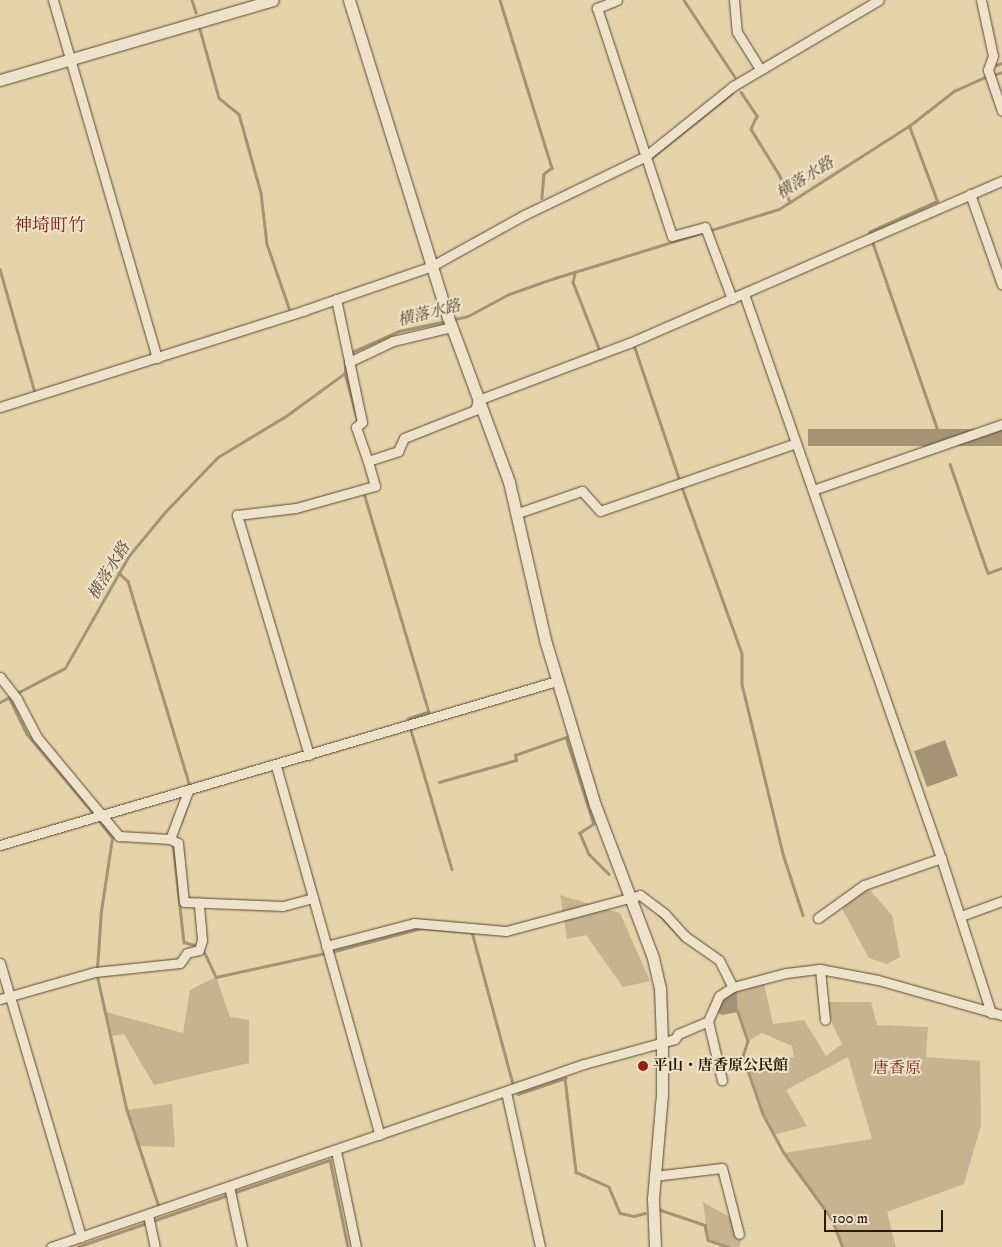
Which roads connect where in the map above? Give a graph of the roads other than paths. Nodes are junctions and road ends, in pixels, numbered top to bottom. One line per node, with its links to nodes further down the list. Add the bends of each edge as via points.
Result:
1 (53, 0): 8 (street)
2 (273, 0): 8 (street)
3 (349, 0): 15 (street)
4 (617, 0): 12 (street, via 597,8)
5 (734, 0): 9 (street, via 737,32)
6 (879, 0): 9 (street)
7 (981, 0): 11 (street, via 993,56 988,70)
8 (71, 59): 10 (street); 22 (street)
9 (760, 69): 12 (street)
10 (0, 80)
11 (1002, 111)
12 (646, 156): 15 (street, via 524,215); 19 (street, via 672,236 704,227)
13 (1002, 180): 14 (street)
14 (970, 194): 16 (street); 17 (street)
15 (432, 266): 18 (street); 20 (street)
16 (1002, 285)
17 (744, 294): 19 (street); 26 (street)
18 (336, 299): 21 (street); 22 (street)
19 (732, 299): 23 (street, via 629,343)
20 (450, 322): 21 (street); 23 (street)
21 (348, 356): 27 (street)
22 (158, 358): 24 (street)
23 (478, 400): 27 (street, via 475,410 404,438 398,451); 29 (street)
24 (0, 407)
25 (1002, 424): 28 (street)
26 (796, 443): 28 (street); 29 (street, via 600,511 582,491)
27 (368, 461): 32 (street, via 375,486 296,508 237,515)
28 (813, 490): 38 (street)
29 (518, 513): 31 (street)
30 (0, 677): 35 (street, via 17,699 37,737)
31 (557, 681): 32 (street); 40 (street, via 595,805)
32 (309, 755): 33 (street)
33 (276, 766): 34 (street); 39 (street)
34 (192, 789): 35 (street); 36 (street)
35 (102, 815): 36 (street, via 119,836); 37 (street)
36 (170, 839): 42 (street, via 178,843 184,902)
37 (0, 845)
38 (941, 858): 43 (street); 44 (street, via 864,885)
39 (313, 898): 42 (street, via 283,906); 45 (street)
40 (629, 898): 45 (street, via 506,931 414,923); 48 (street, via 640,895 665,914 686,937 719,960); 55 (street, via 653,958 660,988)
41 (1002, 901): 43 (street)
42 (199, 902): 49 (street, via 202,940 199,950 187,953 180,963 98,972)
43 (961, 916): 51 (street)
44 (818, 918)
45 (326, 946): 58 (street)
46 (0, 963): 49 (street)
47 (820, 969): 48 (street, via 786,973); 51 (street, via 878,980); 53 (street)
48 (733, 987): 54 (street, via 718,996)
49 (10, 996): 50 (street); 64 (street)
50 (0, 999)
51 (991, 1012): 52 (street)
52 (1002, 1015)
53 (825, 1020)
54 (708, 1021): 55 (street, via 678,1034 675,1039); 56 (street)
55 (662, 1042): 57 (street, via 619,1057 584,1064); 60 (street, via 662,1094)
56 (722, 1080)
57 (506, 1092): 58 (street); 69 (street)
58 (380, 1135): 59 (street)
59 (336, 1151): 61 (street); 68 (street)
60 (654, 1176): 63 (street, via 722,1168); 70 (street)
61 (230, 1186): 62 (street); 67 (street)
62 (148, 1215): 64 (street); 66 (street)
63 (738, 1234)
64 (81, 1237): 65 (street)
65 (51, 1247)
66 (155, 1247)
67 (242, 1247)
68 (356, 1247)
69 (540, 1247)
70 (655, 1247)

